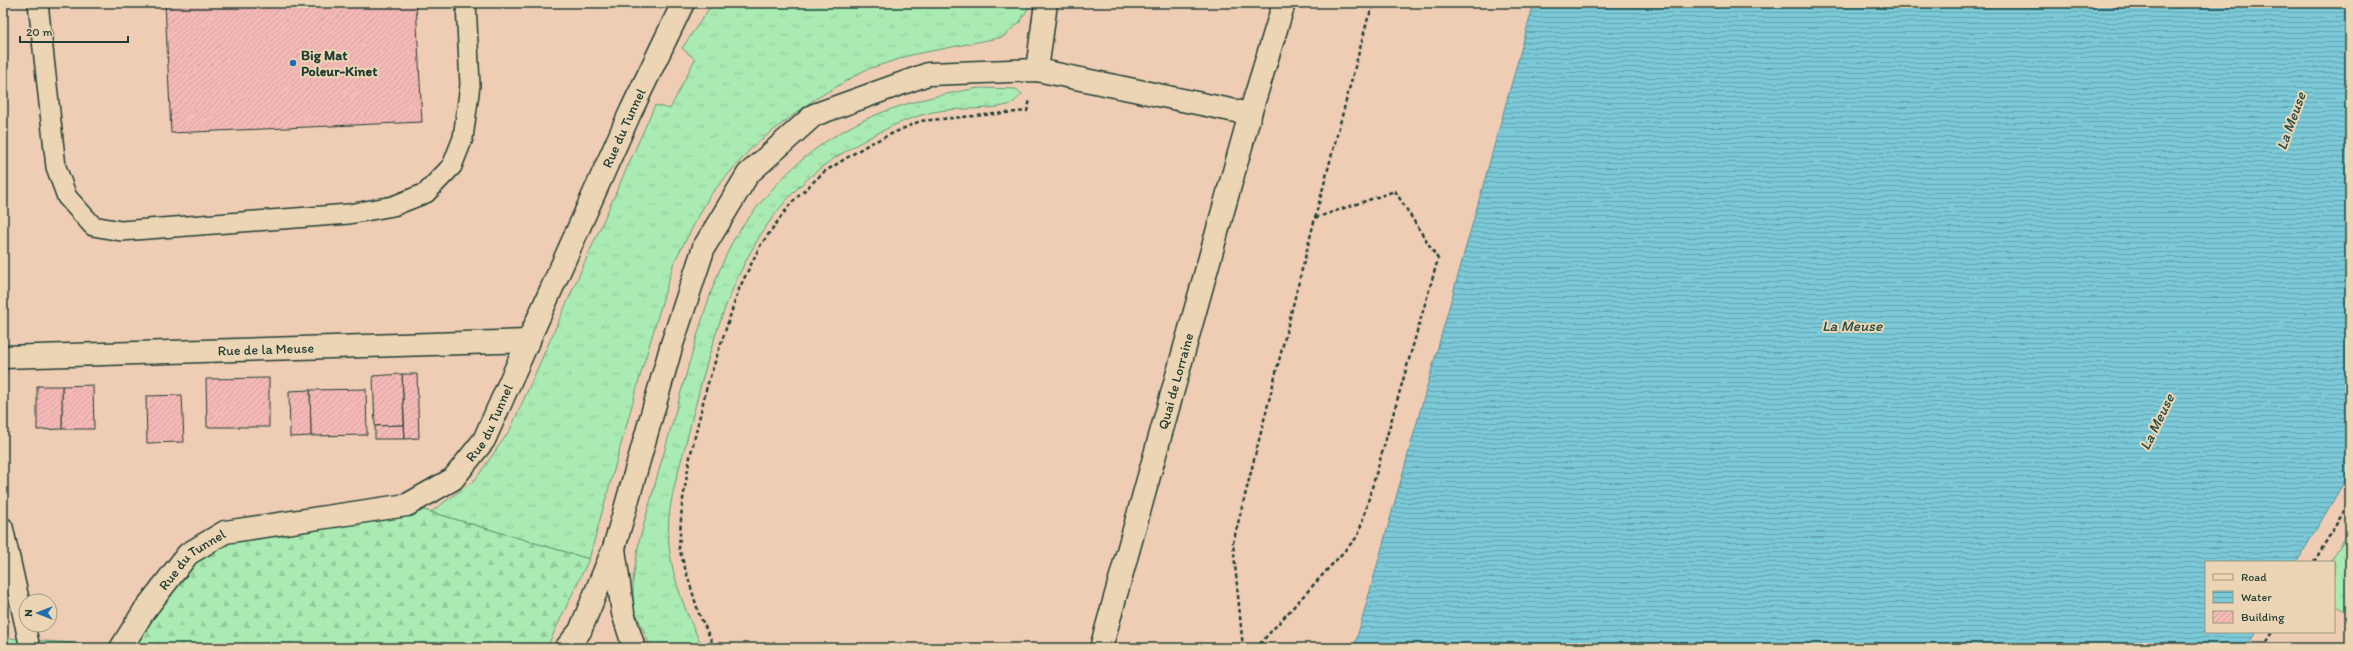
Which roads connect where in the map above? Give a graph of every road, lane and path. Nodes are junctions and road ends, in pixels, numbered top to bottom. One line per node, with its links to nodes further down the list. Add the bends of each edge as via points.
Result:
1 (38, 3): 2 (lane, via 56,167 67,197 93,226 121,231 349,214 393,206 426,193 452,166 463,138 470,86)
2 (466, 3)
3 (683, 3): 10 (main road, Rue du Tunnel, via 630,113)
4 (1046, 3): 7 (main road)
5 (1284, 3): 8 (main road, Quai de Lorraine)
6 (1375, 3): 9 (path, via 1368,18)
7 (1037, 70): 8 (main road); 14 (main road, via 928,74 814,115 748,174 704,247 672,344); 21 (path, via 1027,111 920,121 869,144 824,172 791,203 760,246 739,290 707,386 690,457 682,505 679,548 699,614)
8 (1250, 114): 22 (main road, Quai de Lorraine)
9 (1314, 218): 23 (path, via 1233,543); 24 (path, via 1395,191 1438,259 1358,536)
10 (529, 341): 11 (main road, Rue de la Meuse); 18 (main road, Rue du Tunnel, via 484,440 453,478 407,505 225,532 188,554 144,611)
11 (3, 356)
12 (2350, 501): 15 (path)
13 (3, 527): 17 (lane)
14 (614, 548): 19 (main road, via 580,631); 20 (main road, via 623,613)
15 (2315, 561)
16 (2272, 633): 25 (path)
17 (30, 648)
18 (122, 648)
19 (566, 648)
20 (634, 648)
21 (715, 648)
22 (1101, 648)
23 (1243, 648)
24 (1256, 648)
25 (2263, 648)

